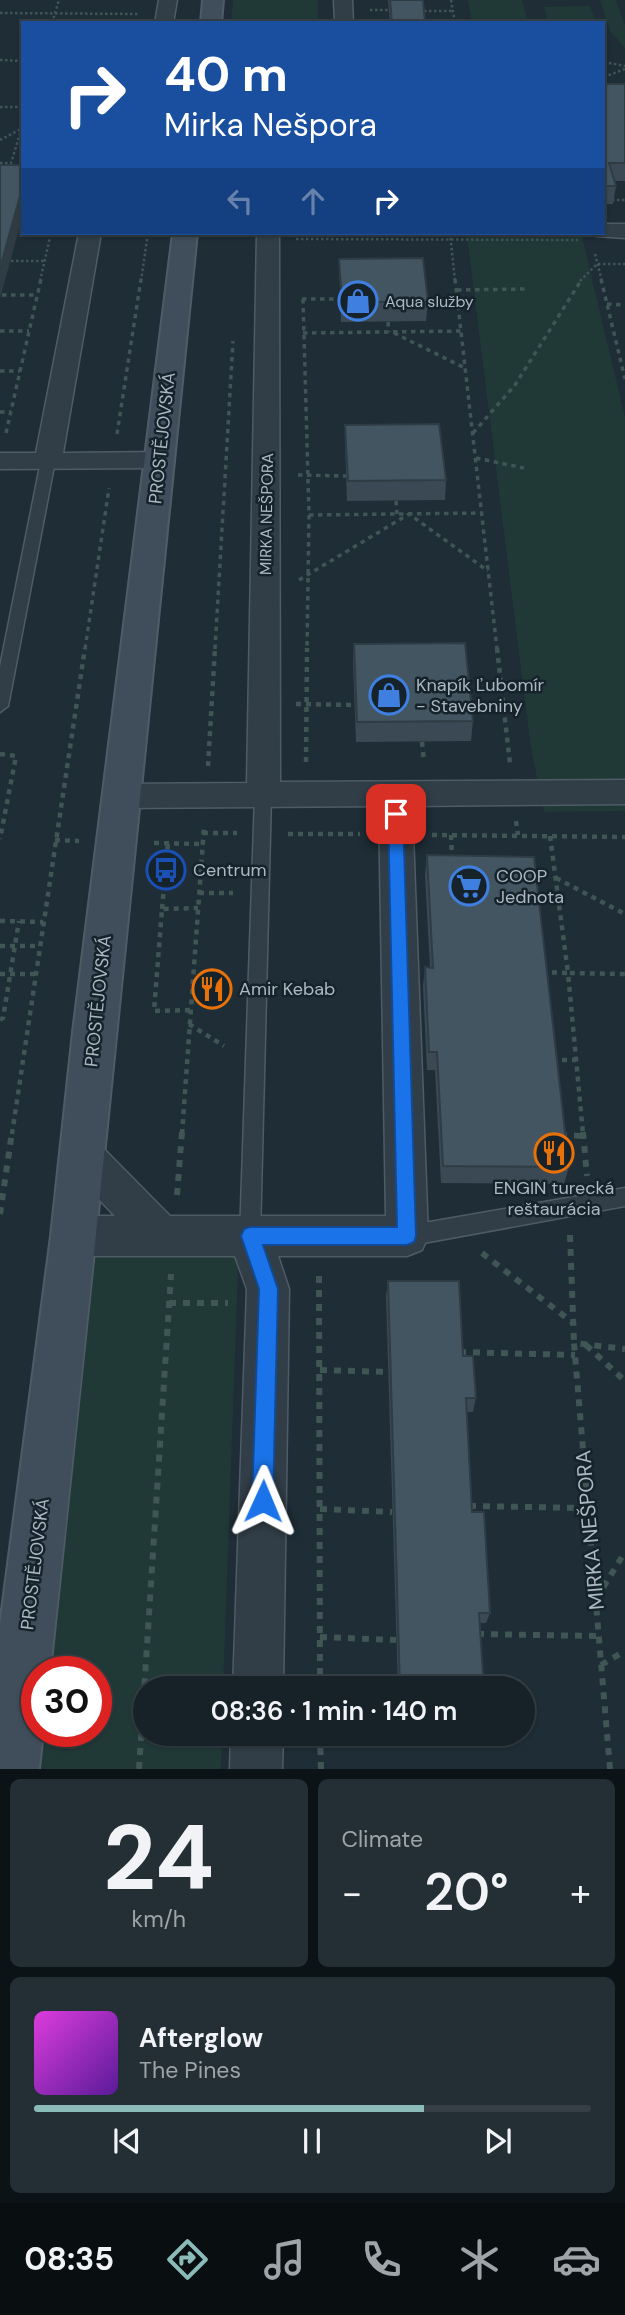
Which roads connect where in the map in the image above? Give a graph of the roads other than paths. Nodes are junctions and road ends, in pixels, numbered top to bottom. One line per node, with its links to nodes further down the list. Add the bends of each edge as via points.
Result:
1 (213, 0): 3 (street)
2 (343, 0): 4 (street)
3 (211, 21)
4 (344, 21)
5 (605, 231): 6 (street)
6 (625, 231)
7 (90, 235): 12 (street)
8 (185, 235): 11 (street, PROSTĚJOVSKÁ)
9 (268, 236): 16 (street, MIRKA NEŠPORA)
10 (3, 448): 12 (street)
11 (160, 460): 12 (street); 17 (street, PROSTĚJOVSKÁ)
12 (48, 461): 13 (lane)
13 (0, 706)
14 (625, 792): 15 (street)
15 (395, 794): 16 (street); 23 (street)
16 (263, 795): 17 (street); 22 (lane)
17 (122, 796): 18 (street, PROSTĚJOVSKÁ)
18 (83, 1155): 20 (street, PROSTĚJOVSKÁ); 21 (street)
19 (625, 1197): 23 (lane)
20 (74, 1236): 21 (street); 26 (street, PROSTĚJOVSKÁ)
21 (167, 1236): 22 (street)
22 (250, 1236): 23 (street); 24 (street, via 268,1289)
23 (407, 1236)
24 (258, 1676)
25 (257, 1746): 27 (street)
26 (10, 1769)
27 (256, 1769)

